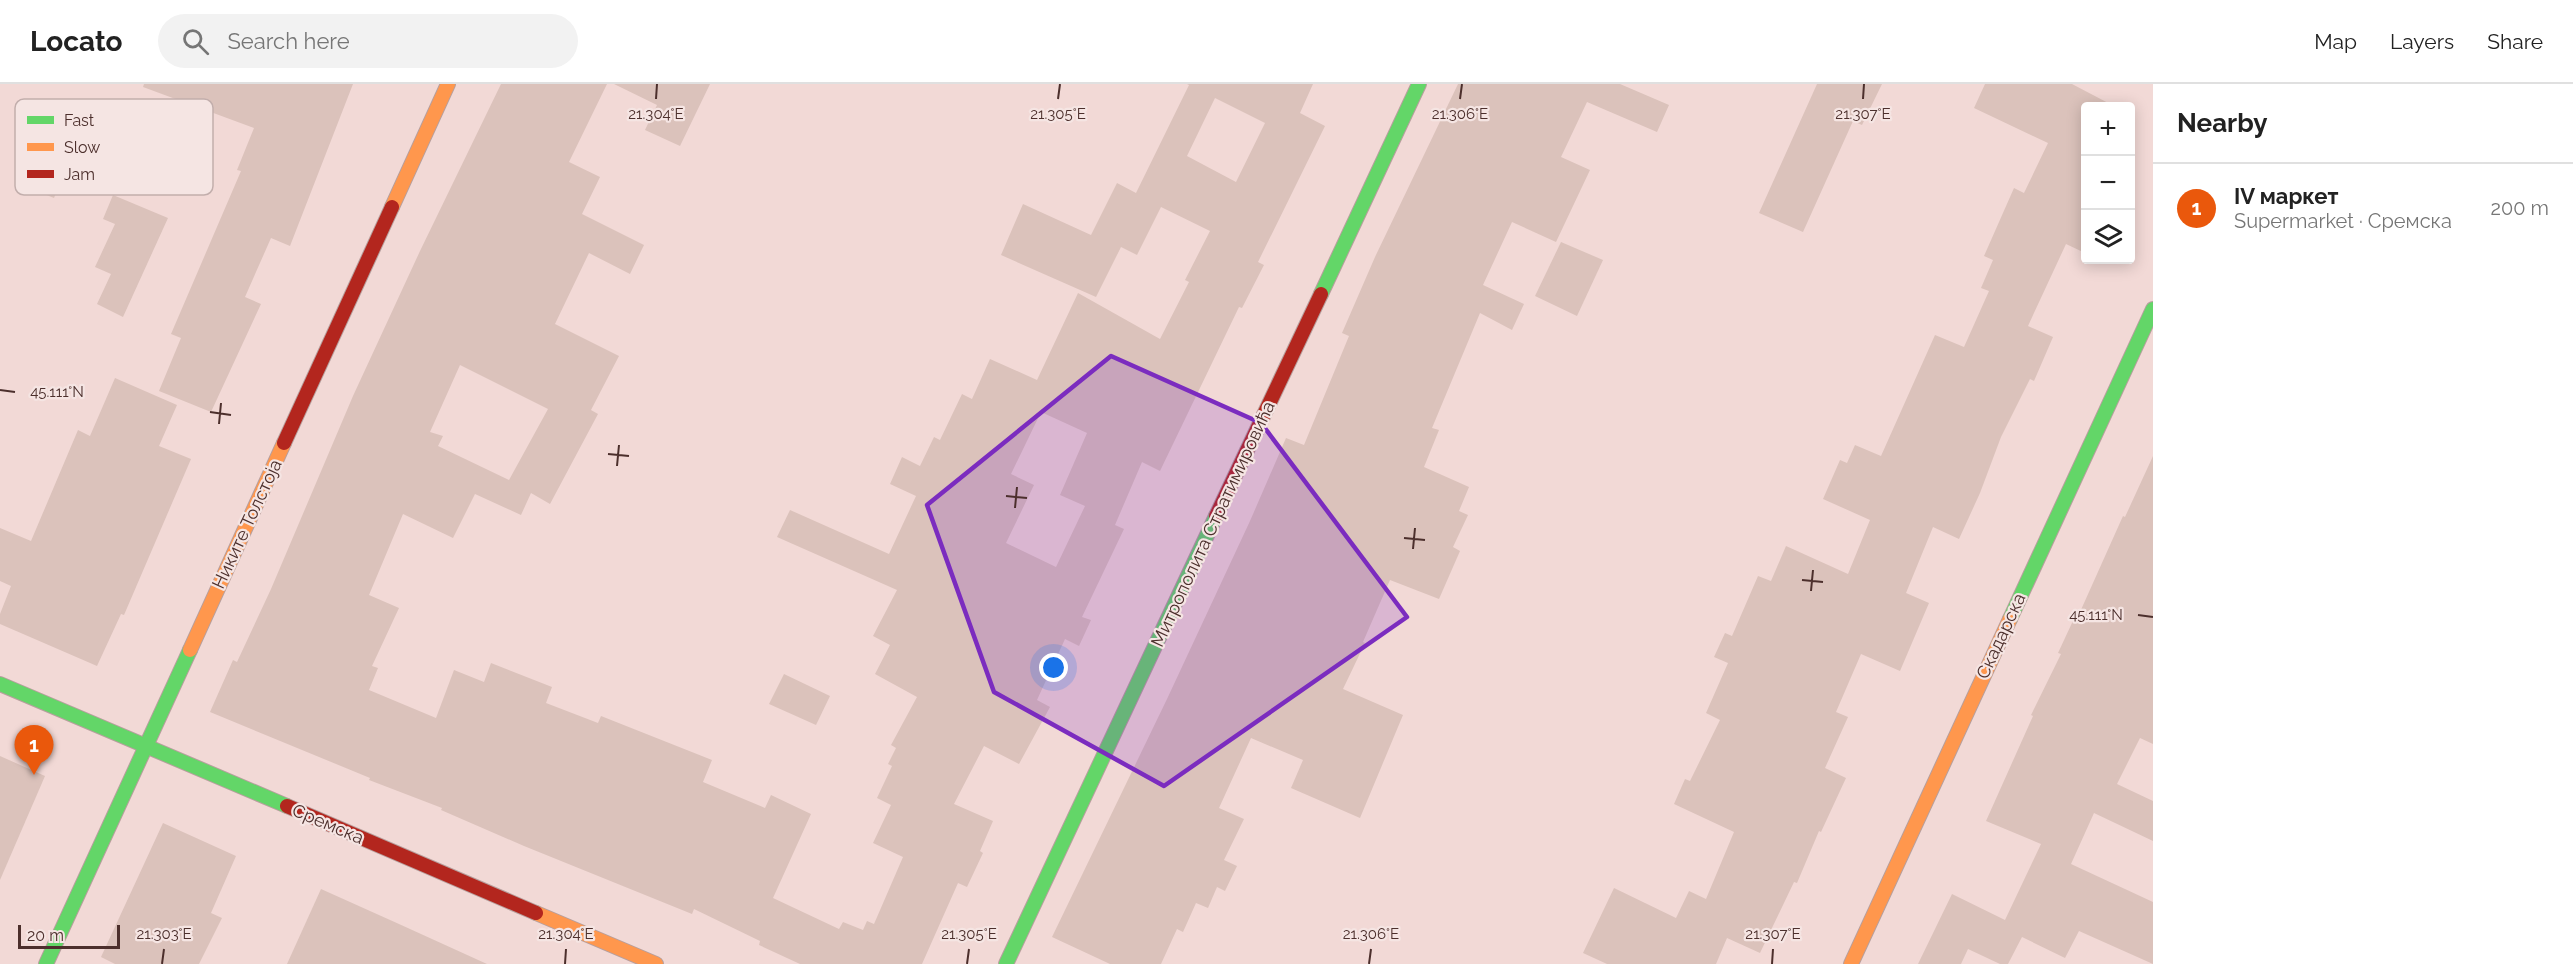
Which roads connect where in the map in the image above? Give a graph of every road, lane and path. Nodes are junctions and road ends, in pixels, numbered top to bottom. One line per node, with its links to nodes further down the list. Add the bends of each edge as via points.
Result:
1 (448, 84): 5 (street, Никите Толстоја)
2 (1419, 84): 8 (street, Митрополита Стратимировића)
3 (2153, 309): 9 (street, Скадарска)
4 (0, 684): 5 (street, Сремска)
5 (146, 745): 6 (street, Никите Толстоја); 7 (street, Сремска)
6 (45, 964)
7 (656, 964)
8 (1006, 964)
9 (1851, 964)

